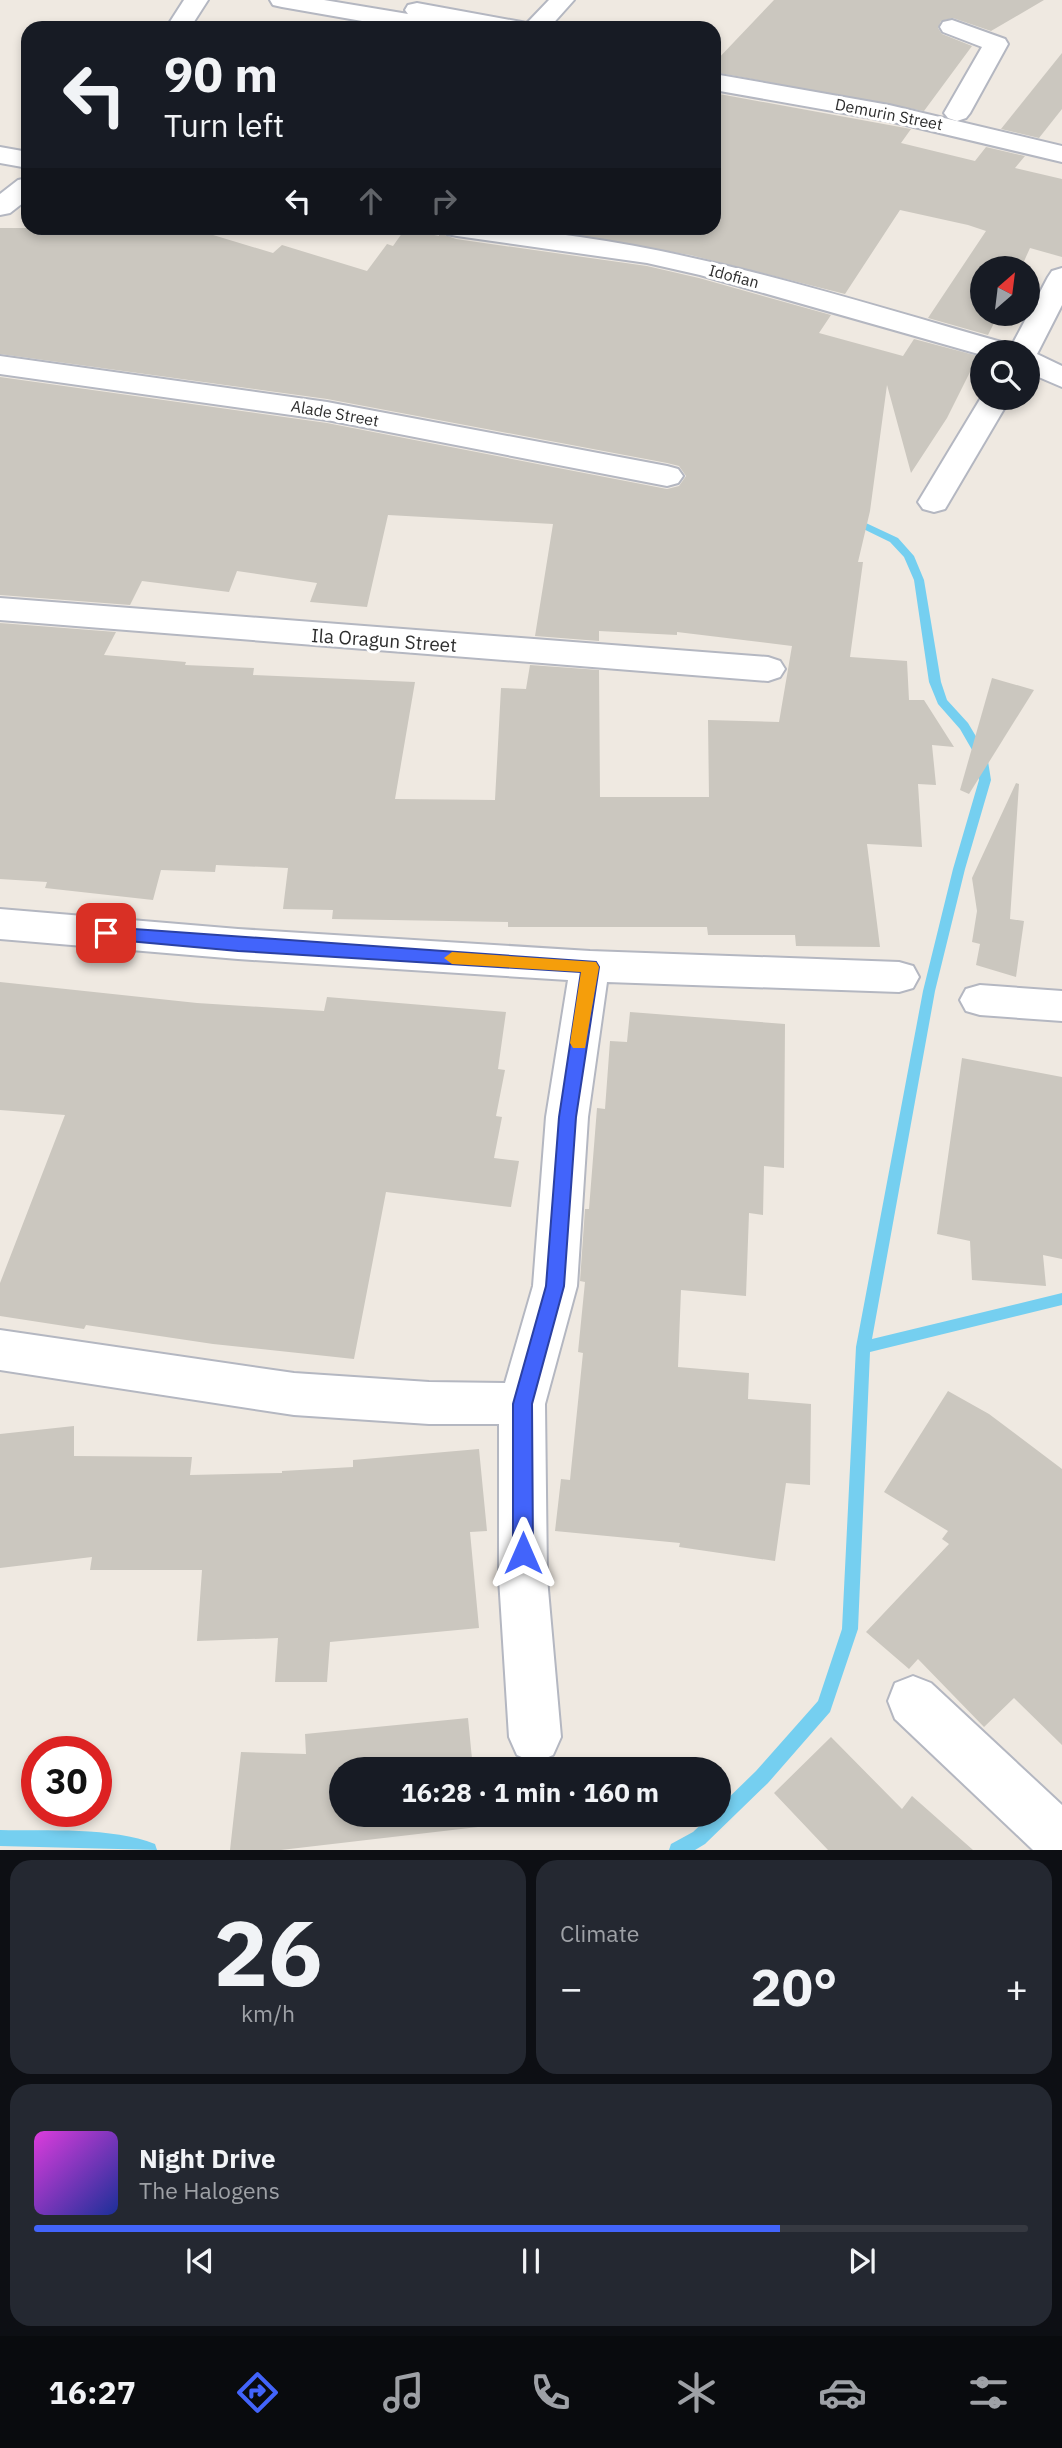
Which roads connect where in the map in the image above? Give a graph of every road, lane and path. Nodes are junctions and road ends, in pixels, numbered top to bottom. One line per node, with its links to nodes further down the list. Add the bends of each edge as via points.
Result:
1 (196, 0): 5 (street)
2 (282, 0): 6 (street)
3 (359, 0): 7 (street)
4 (562, 0): 8 (street)
5 (182, 21)
6 (404, 21)
7 (478, 21)
8 (543, 21)
9 (952, 27): 12 (street, via 996,44)
10 (721, 68): 12 (street, Demurin Street)
11 (721, 83): 14 (street, Demurin Street, via 889,113)
12 (957, 113): 13 (street, Demurin Street)
13 (1062, 138)
14 (1062, 154)
15 (0, 155): 16 (street)
16 (21, 159)
17 (21, 191): 18 (street)
18 (0, 207)
19 (506, 235): 22 (street, Idofian, via 706,268)
20 (1062, 276): 21 (street)
21 (1029, 340)
22 (970, 342)
23 (0, 365): 27 (street, Alade Street, via 258,399)
24 (1040, 367): 25 (street)
25 (1062, 378)
26 (988, 410): 28 (street)
27 (667, 476)
28 (934, 502)
29 (0, 609): 30 (street, Ila Oragun Street)
30 (768, 669)
31 (0, 924): 32 (street)
32 (590, 967): 33 (street); 37 (street, via 567,1117 555,1286)
33 (899, 977)
34 (981, 1000): 35 (street)
35 (1062, 1006)
36 (0, 1350): 37 (street, via 294,1394)
37 (522, 1404): 39 (street, via 523,1578)
38 (913, 1700): 40 (street)
39 (535, 1737)
40 (1062, 1841)

